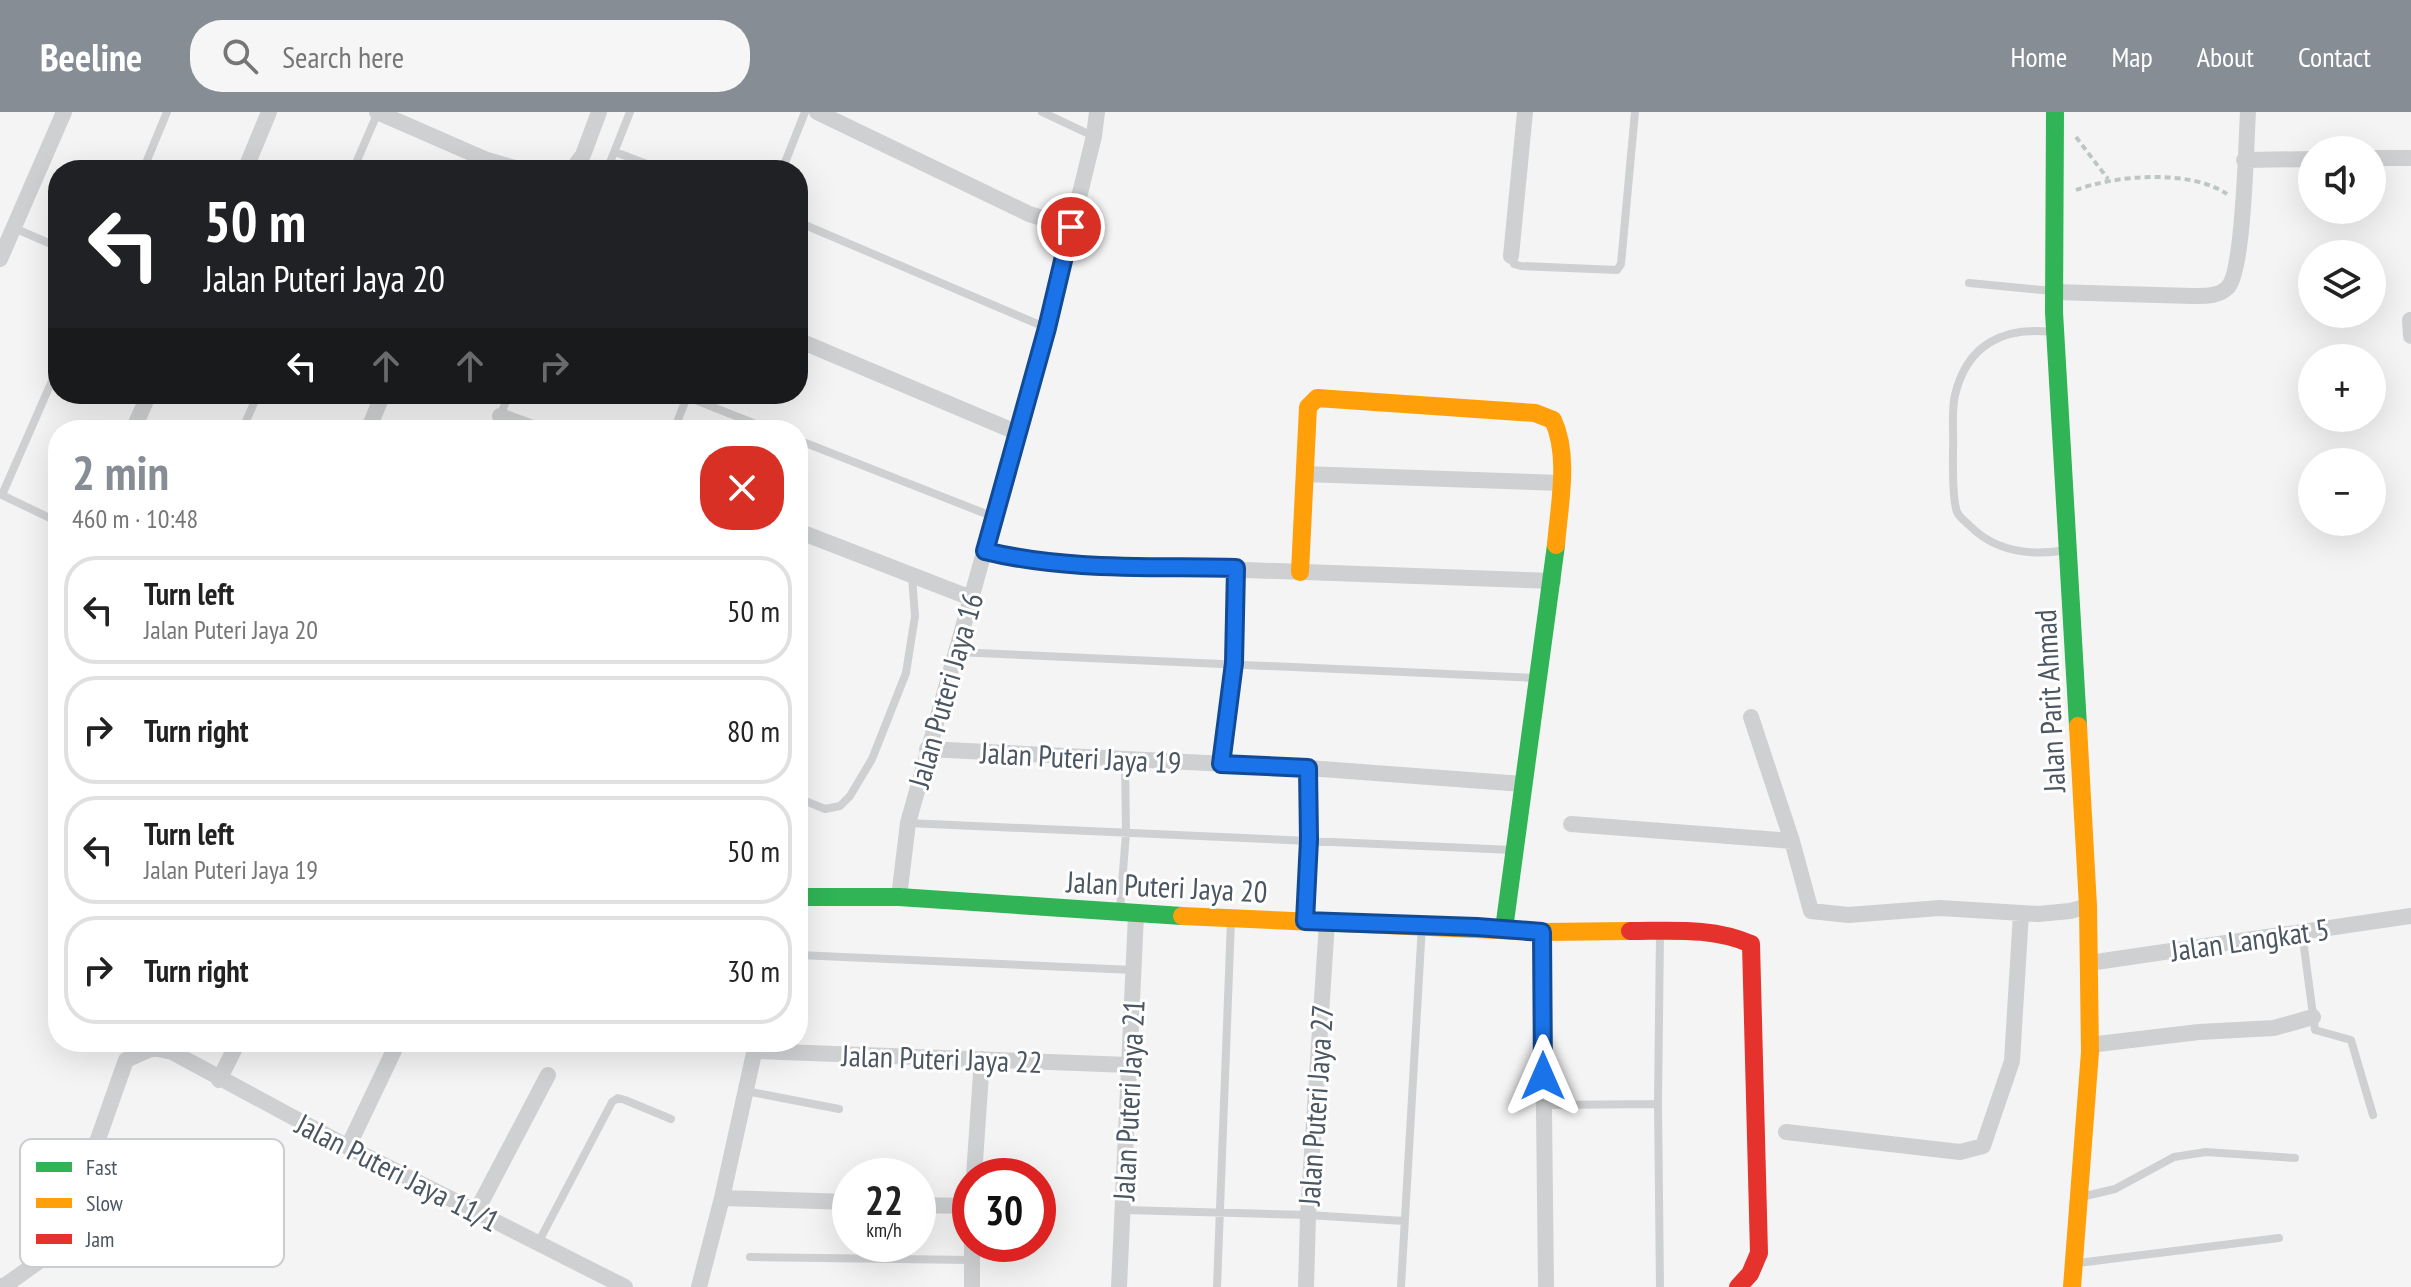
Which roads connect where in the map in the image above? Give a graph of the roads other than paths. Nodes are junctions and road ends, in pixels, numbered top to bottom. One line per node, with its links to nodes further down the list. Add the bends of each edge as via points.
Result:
1 (64, 112): 31 (street)
2 (167, 112): 20 (lane)
3 (269, 112): 21 (street)
4 (378, 112): 22 (lane); 23 (street)
5 (599, 112): 24 (street)
6 (630, 112): 16 (lane)
7 (805, 112): 27 (lane)
8 (817, 112): 30 (street, via 1029,214)
9 (1042, 112): 15 (lane)
10 (1097, 112): 15 (street, Jalan Puteri Jaya 16)
11 (1525, 112): 33 (street)
12 (1635, 112): 33 (lane, via 1617,270 1521,266)
13 (2055, 112): 36 (street, Jalan Parit Ahmad)
14 (2248, 112): 28 (street)
15 (1094, 136): 30 (street, Jalan Puteri Jaya 16)
16 (615, 152): 25 (lane); 26 (lane)
17 (2386, 158): 18 (street)
18 (2411, 158)
19 (2298, 159): 28 (street)
20 (147, 160)
21 (249, 160)
22 (357, 160)
23 (475, 160)
24 (579, 160)
25 (611, 160)
26 (636, 160)
27 (786, 160)
28 (2244, 160): 36 (street, via 2235,273 2223,291 2192,296)
29 (808, 226): 38 (lane)
30 (1071, 227): 38 (street, Jalan Puteri Jaya 16)
31 (14, 228): 32 (lane); 34 (street)
32 (48, 243)
33 (1511, 256)
34 (0, 259)
35 (1969, 283): 36 (lane)
36 (2046, 291): 39 (street, Jalan Parit Ahmad)
37 (2410, 320): 40 (street)
38 (1047, 328): 48 (street, Jalan Puteri Jaya 16)
39 (2048, 332): 56 (street, Jalan Parit Ahmad); 56 (lane, via 2011,333 1987,342 1971,358 1955,396 1953,468 1957,513 1973,529 1997,546 2030,553)
40 (2411, 336)
41 (808, 344): 48 (street)
42 (48, 389): 52 (lane)
43 (505, 404): 45 (lane)
44 (707, 404): 47 (lane)
45 (500, 416): 46 (street)
46 (511, 420)
47 (746, 420)
48 (1018, 433): 54 (street, Jalan Puteri Jaya 16)
49 (808, 444): 54 (lane)
50 (1304, 474): 51 (street); 51 (street, via 1308,407 1317,398 1535,413 1553,420 1560,435); 59 (street)
51 (1561, 483): 61 (street)
52 (1, 494): 53 (lane)
53 (48, 517)
54 (994, 517): 57 (street, Jalan Puteri Jaya 16)
55 (808, 535): 60 (street)
56 (2062, 550): 81 (street, Jalan Parit Ahmad)
57 (985, 551): 58 (street, via 1052,563); 62 (street, Jalan Puteri Jaya 16)
58 (1236, 568): 59 (street); 64 (lane)
59 (1300, 572): 61 (street)
60 (912, 577): 62 (street); 72 (lane, via 915,616 906,673 872,759 840,806 825,809)
61 (1553, 581): 65 (street)
62 (971, 598): 63 (street, Jalan Puteri Jaya 16)
63 (955, 652): 64 (lane); 67 (street, Jalan Puteri Jaya 16)
64 (1234, 663): 65 (lane); 69 (lane)
65 (1540, 678): 71 (street)
66 (1751, 717): 77 (street)
67 (927, 749): 68 (street, Jalan Puteri Jaya 19); 73 (street, Jalan Puteri Jaya 16)
68 (1125, 759): 69 (street, Jalan Puteri Jaya 19); 75 (lane)
69 (1221, 764): 70 (street, Jalan Puteri Jaya 19)
70 (1308, 768): 71 (street, Jalan Puteri Jaya 19); 76 (lane)
71 (1523, 784): 78 (street)
72 (808, 802)
73 (908, 823): 75 (lane); 80 (street, Jalan Puteri Jaya 16)
74 (1571, 824): 77 (street)
75 (1126, 833): 76 (lane); 82 (lane)
76 (1309, 840): 78 (lane); 86 (lane)
77 (1792, 841): 83 (street, via 1811,911 1848,915 1940,908)
78 (1514, 850): 89 (street)
79 (808, 897): 80 (street, Jalan Puteri Jaya 20)
80 (899, 897): 82 (street, Jalan Puteri Jaya 20)
81 (2079, 908): 83 (street); 94 (street, Jalan Parit Ahmad)
82 (1128, 913): 85 (street, Jalan Puteri Jaya 20); 95 (street, Jalan Puteri Jaya 21)
83 (2030, 913): 114 (street, via 2012,1061 1983,1146 1960,1152)
84 (2411, 916): 90 (street, Jalan Langkat 5)
85 (1231, 918): 86 (street, Jalan Puteri Jaya 20); 124 (lane)
86 (1305, 921): 87 (street, Jalan Puteri Jaya 20)
87 (1327, 922): 88 (street, Jalan Puteri Jaya 20); 125 (street, Jalan Puteri Jaya 27)
88 (1422, 925): 89 (street, Jalan Puteri Jaya 20); 126 (lane)
89 (1504, 929): 91 (street, Jalan Puteri Jaya 20)
90 (2302, 931): 94 (street, Jalan Langkat 5); 96 (lane)
91 (1542, 932): 92 (street, Jalan Puteri Jaya 20); 110 (street)
92 (1660, 932): 109 (lane); 144 (street, Jalan Puteri Jaya 20, via 1733,936 1751,944 1759,1253)
93 (808, 955): 95 (lane)
94 (2089, 963): 97 (street, Jalan Parit Ahmad)
95 (1134, 970): 105 (street, Jalan Puteri Jaya 21)
96 (2313, 1017): 97 (street, via 2274,1028); 112 (lane, via 2315,1030 2351,1040)
97 (2089, 1045): 120 (street, Jalan Parit Ahmad)
98 (808, 1049): 104 (street, Jalan Puteri Jaya 22)
99 (144, 1052): 115 (street, Jalan Puteri Jaya 11/1, via 126,1060)
100 (172, 1052): 107 (street, Jalan Puteri Jaya 11/1)
101 (233, 1052): 107 (street)
102 (393, 1052): 116 (street)
103 (755, 1052): 108 (street, Jalan Puteri Jaya 22)
104 (982, 1059): 105 (street, Jalan Puteri Jaya 22); 117 (street)
105 (1129, 1065): 122 (street, Jalan Puteri Jaya 21)
106 (548, 1075): 123 (street)
107 (219, 1080): 116 (street, Jalan Puteri Jaya 11/1)
108 (746, 1091): 111 (lane); 119 (street, Jalan Puteri Jaya 22)
109 (1658, 1104): 110 (lane); 143 (lane)
110 (1543, 1105): 142 (street)
111 (839, 1109)
112 (2373, 1115)
113 (671, 1119): 128 (lane, via 625,1100 612,1102)
114 (1786, 1132)
115 (98, 1139)
116 (348, 1147): 123 (street, Jalan Puteri Jaya 11/1)
117 (975, 1158)
118 (2295, 1158): 120 (lane, via 2206,1152 2174,1157 2115,1189)
119 (722, 1198): 121 (street); 136 (street, Jalan Puteri Jaya 22)
120 (2078, 1198): 132 (street, Jalan Parit Ahmad)
121 (832, 1201)
122 (1123, 1210): 124 (lane); 138 (street, Jalan Puteri Jaya 21)
123 (476, 1212): 128 (street, Jalan Puteri Jaya 11/1)
124 (1220, 1212): 125 (lane); 139 (lane)
125 (1308, 1215): 126 (lane); 140 (street, Jalan Puteri Jaya 27)
126 (1404, 1221): 141 (lane)
127 (2279, 1238): 132 (lane)
128 (538, 1244): 135 (street, Jalan Puteri Jaya 11/1)
129 (952, 1252): 130 (lane)
130 (750, 1257)
131 (972, 1262): 137 (street)
132 (2073, 1264): 145 (street, Jalan Parit Ahmad)
133 (30, 1267): 134 (street, Jalan Puteri Jaya 11/1)
134 (1, 1286)
135 (625, 1287)
136 (699, 1287)
137 (972, 1287)
138 (1119, 1287)
139 (1217, 1287)
140 (1306, 1287)
141 (1401, 1287)
142 (1546, 1287)
143 (1660, 1287)
144 (1738, 1287)
145 (2072, 1287)

